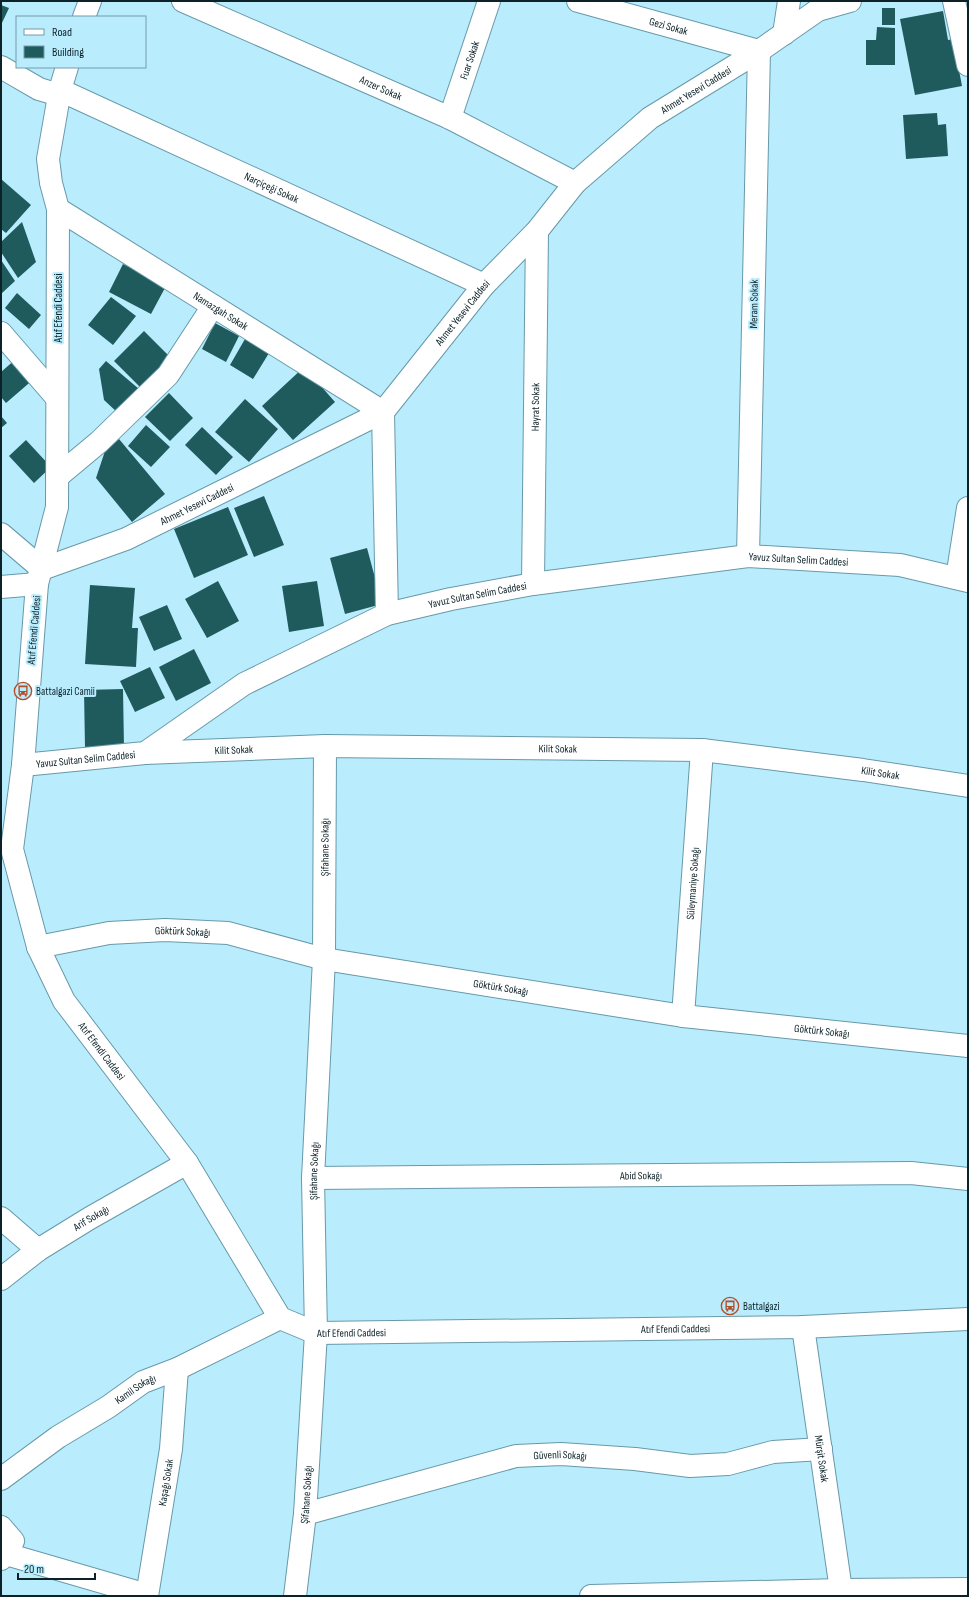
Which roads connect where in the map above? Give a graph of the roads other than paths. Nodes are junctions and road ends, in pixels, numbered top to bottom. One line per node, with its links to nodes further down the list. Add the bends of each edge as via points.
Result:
1 (183, 1): 13 (street, Anzer Sokak)
2 (488, 1): 13 (street, Fuar Sokak)
3 (578, 1): 8 (street, Gezi Sokak)
4 (789, 1): 7 (street)
5 (850, 1): 7 (street, Ahmet Yesevi Caddesi, via 818,10)
6 (954, 1): 9 (street)
7 (784, 34): 8 (street, Ahmet Yesevi Caddesi)
8 (759, 51): 14 (street, Ahmet Yesevi Caddesi, via 650,118); 25 (street, Meram Sokak)
9 (968, 65)
10 (1, 67): 12 (street, Narçiçeği Sokak, via 39,88)
11 (67, 68): 12 (street, Atıf Efendi Caddesi)
12 (59, 93): 15 (street, Atıf Efendi Caddesi, via 48,159 50,184); 17 (street, Narçiçeği Sokak)
13 (450, 118): 14 (street, Anzer Sokak)
14 (575, 183): 16 (street, Ahmet Yesevi Caddesi)
15 (58, 209): 18 (street, Namazgah Sokak); 20 (street, Atıf Efendi Caddesi)
16 (537, 231): 17 (street, Ahmet Yesevi Caddesi); 28 (street, Hayrat Sokak)
17 (484, 285): 21 (street, Ahmet Yesevi Caddesi)
18 (213, 306): 21 (street, Namazgah Sokak); 22 (street, via 168,375 99,442)
19 (1, 334): 20 (street)
20 (57, 398): 22 (street, Atıf Efendi Caddesi)
21 (383, 412): 26 (street, Ahmet Yesevi Caddesi, via 126,539); 30 (street)
22 (57, 477): 26 (street, Atıf Efendi Caddesi, via 57,507)
23 (968, 508): 27 (street)
24 (1, 534): 26 (street)
25 (748, 556): 27 (street, Yavuz Sultan Selim Caddesi, via 900,564); 28 (street, Yavuz Sultan Selim Caddesi)
26 (40, 576): 29 (street, Ahmet Yesevi Caddesi); 34 (street, Atıf Efendi Caddesi)
27 (963, 579)
28 (533, 584): 30 (street, Yavuz Sultan Selim Caddesi)
29 (1, 588)
30 (387, 614): 33 (street, Yavuz Sultan Selim Caddesi, via 244,684)
31 (325, 746): 32 (street, Kilit Sokak); 33 (street, Kilit Sokak); 38 (street, Şifahane Sokağı)
32 (702, 750): 35 (street, Kilit Sokak); 39 (street, Süleymaniye Sokağı)
33 (145, 753): 34 (street, Yavuz Sultan Selim Caddesi)
34 (23, 765): 36 (street, Atıf Efendi Caddesi)
35 (968, 786)
36 (6, 851): 37 (street, Atıf Efendi Caddesi)
37 (38, 947): 38 (street, Göktürk Sokağı, via 109,933 165,930 228,933); 41 (street, Atıf Efendi Caddesi, via 64,1001)
38 (324, 959): 39 (street, Göktürk Sokağı); 42 (street, Şifahane Sokağı)
39 (683, 1016): 40 (street, Göktürk Sokağı)
40 (968, 1046)
41 (187, 1164): 45 (street, Arif Sokağı); 47 (street, Atıf Efendi Caddesi)
42 (313, 1178): 43 (street, Abid Sokağı, via 911,1174); 50 (street, Şifahane Sokağı)
43 (968, 1179)
44 (1, 1218): 45 (street)
45 (38, 1250): 46 (street, Arif Sokağı)
46 (1, 1279)
47 (280, 1318): 50 (street, Atıf Efendi Caddesi); 51 (street, Kamil Sokağı)
48 (968, 1318): 49 (street, Atıf Efendi Caddesi)
49 (802, 1327): 50 (street, Atıf Efendi Caddesi); 52 (street, Mürşit Sokak)
50 (316, 1333): 54 (street, Şifahane Sokağı)
51 (177, 1369): 53 (street, Kamil Sokağı, via 143,1382 58,1437); 59 (street, Kaşağı Sokak, via 171,1449)
52 (821, 1449): 54 (street, Güvenli Sokağı, via 773,1452 728,1464 690,1466 561,1454 516,1456); 58 (street, Mürşit Sokak)
53 (1, 1479)
54 (305, 1514): 60 (street, Şifahane Sokağı)
55 (1, 1527): 56 (street, via 13,1541)
56 (4, 1557): 59 (street)
57 (968, 1589): 58 (street)
58 (842, 1590): 61 (street)
59 (147, 1596)
60 (295, 1596)
61 (591, 1596)

